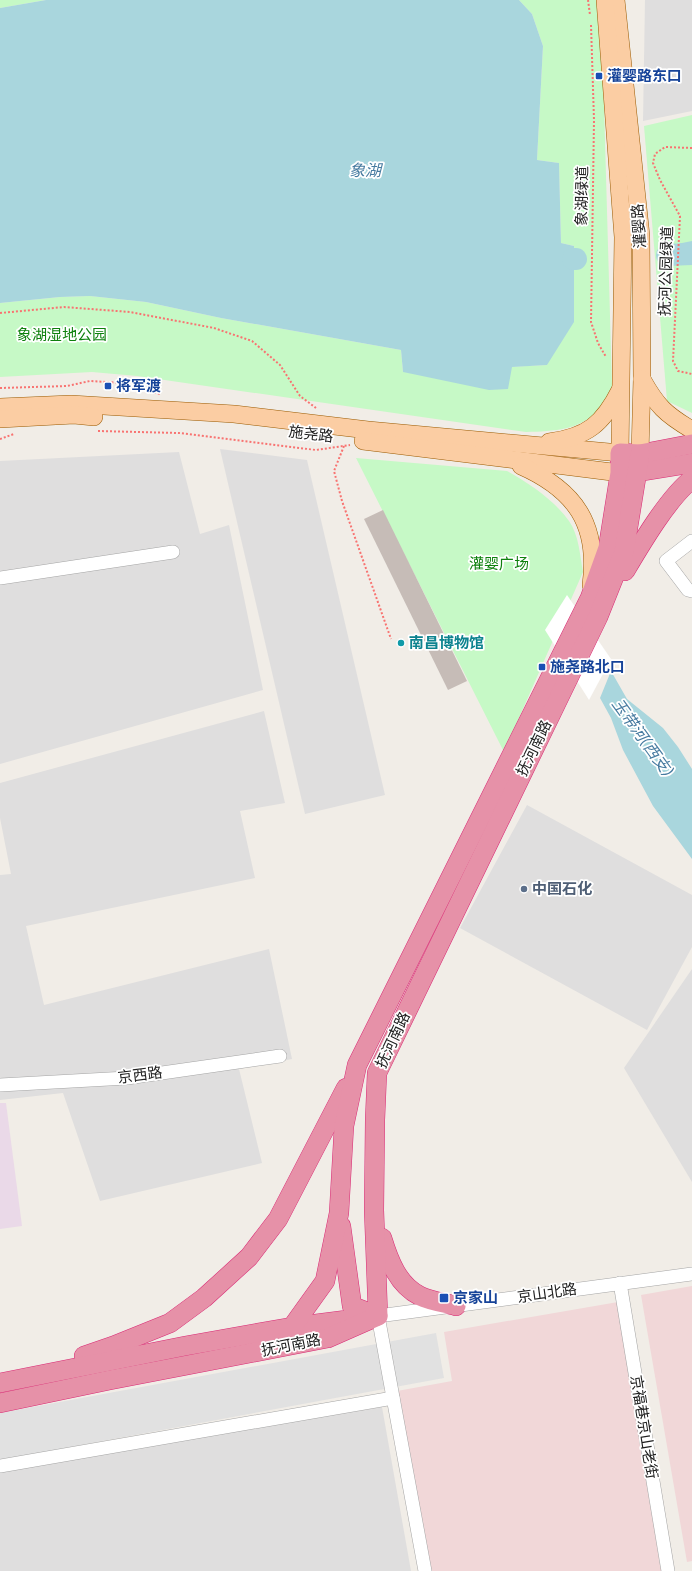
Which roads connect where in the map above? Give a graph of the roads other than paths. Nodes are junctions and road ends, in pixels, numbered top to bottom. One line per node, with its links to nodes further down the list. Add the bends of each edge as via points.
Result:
1 (605, 0): 4 (main road, 灌婴路, via 622,211)
2 (616, 0): 3 (main road, 灌婴路, via 641,236)
3 (642, 379): 7 (main road, via 662,409); 11 (main road, 灌婴路)
4 (622, 386): 9 (main road, via 611,408 592,428 566,439); 10 (main road, 灌婴路)
5 (0, 408): 9 (main road, 施尧路, via 72,404 234,414 368,430)
6 (0, 420): 9 (main road, 施尧路, via 74,415 236,425 368,442)
7 (692, 430)
8 (692, 444): 11 (highway)
9 (508, 452): 10 (main road, 施尧路); 13 (main road, 施尧路); 19 (main road, via 555,485 575,504 587,524 593,568)
10 (620, 453): 11 (highway); 13 (highway, 抚河南路)
11 (640, 454): 13 (highway, 抚河南路)
12 (692, 463): 13 (highway)
13 (629, 473): 19 (highway, 抚河南路, via 608,548); 20 (highway, 抚河南路, via 624,552)
14 (692, 479): 20 (highway, via 685,484 658,519)
15 (692, 541): 18 (street, via 666,561 688,590)
16 (173, 552): 17 (street)
17 (0, 578)
18 (692, 591)
19 (590, 598): 22 (highway, 抚河南路)
20 (598, 617): 24 (highway, 抚河南路, via 377,1073)
21 (280, 1056): 23 (street, 京西路, via 127,1078)
22 (357, 1065): 25 (highway, 抚河南路, via 344,1126); 31 (highway, via 278,1219 249,1257 204,1298 170,1323 113,1346)
23 (0, 1085)
24 (374, 1210): 28 (highway, via 389,1261 403,1283 420,1296); 29 (highway, 抚河南路)
25 (339, 1213): 29 (highway, via 352,1306); 30 (highway, 抚河南路, via 325,1281)
26 (692, 1274): 27 (street, 京山北路)
27 (620, 1283): 28 (street, 京山北路); 36 (street, 京福巷京山老街)
28 (456, 1306): 29 (street, 京山北路)
29 (378, 1316): 30 (highway); 32 (street); 33 (highway, 抚河南路, via 328,1338)
30 (292, 1327): 31 (highway, 抚河南路)
31 (4, 1382)
32 (393, 1398): 34 (street); 35 (street)
33 (0, 1403)
34 (0, 1466)
35 (425, 1571)
36 (668, 1571)

